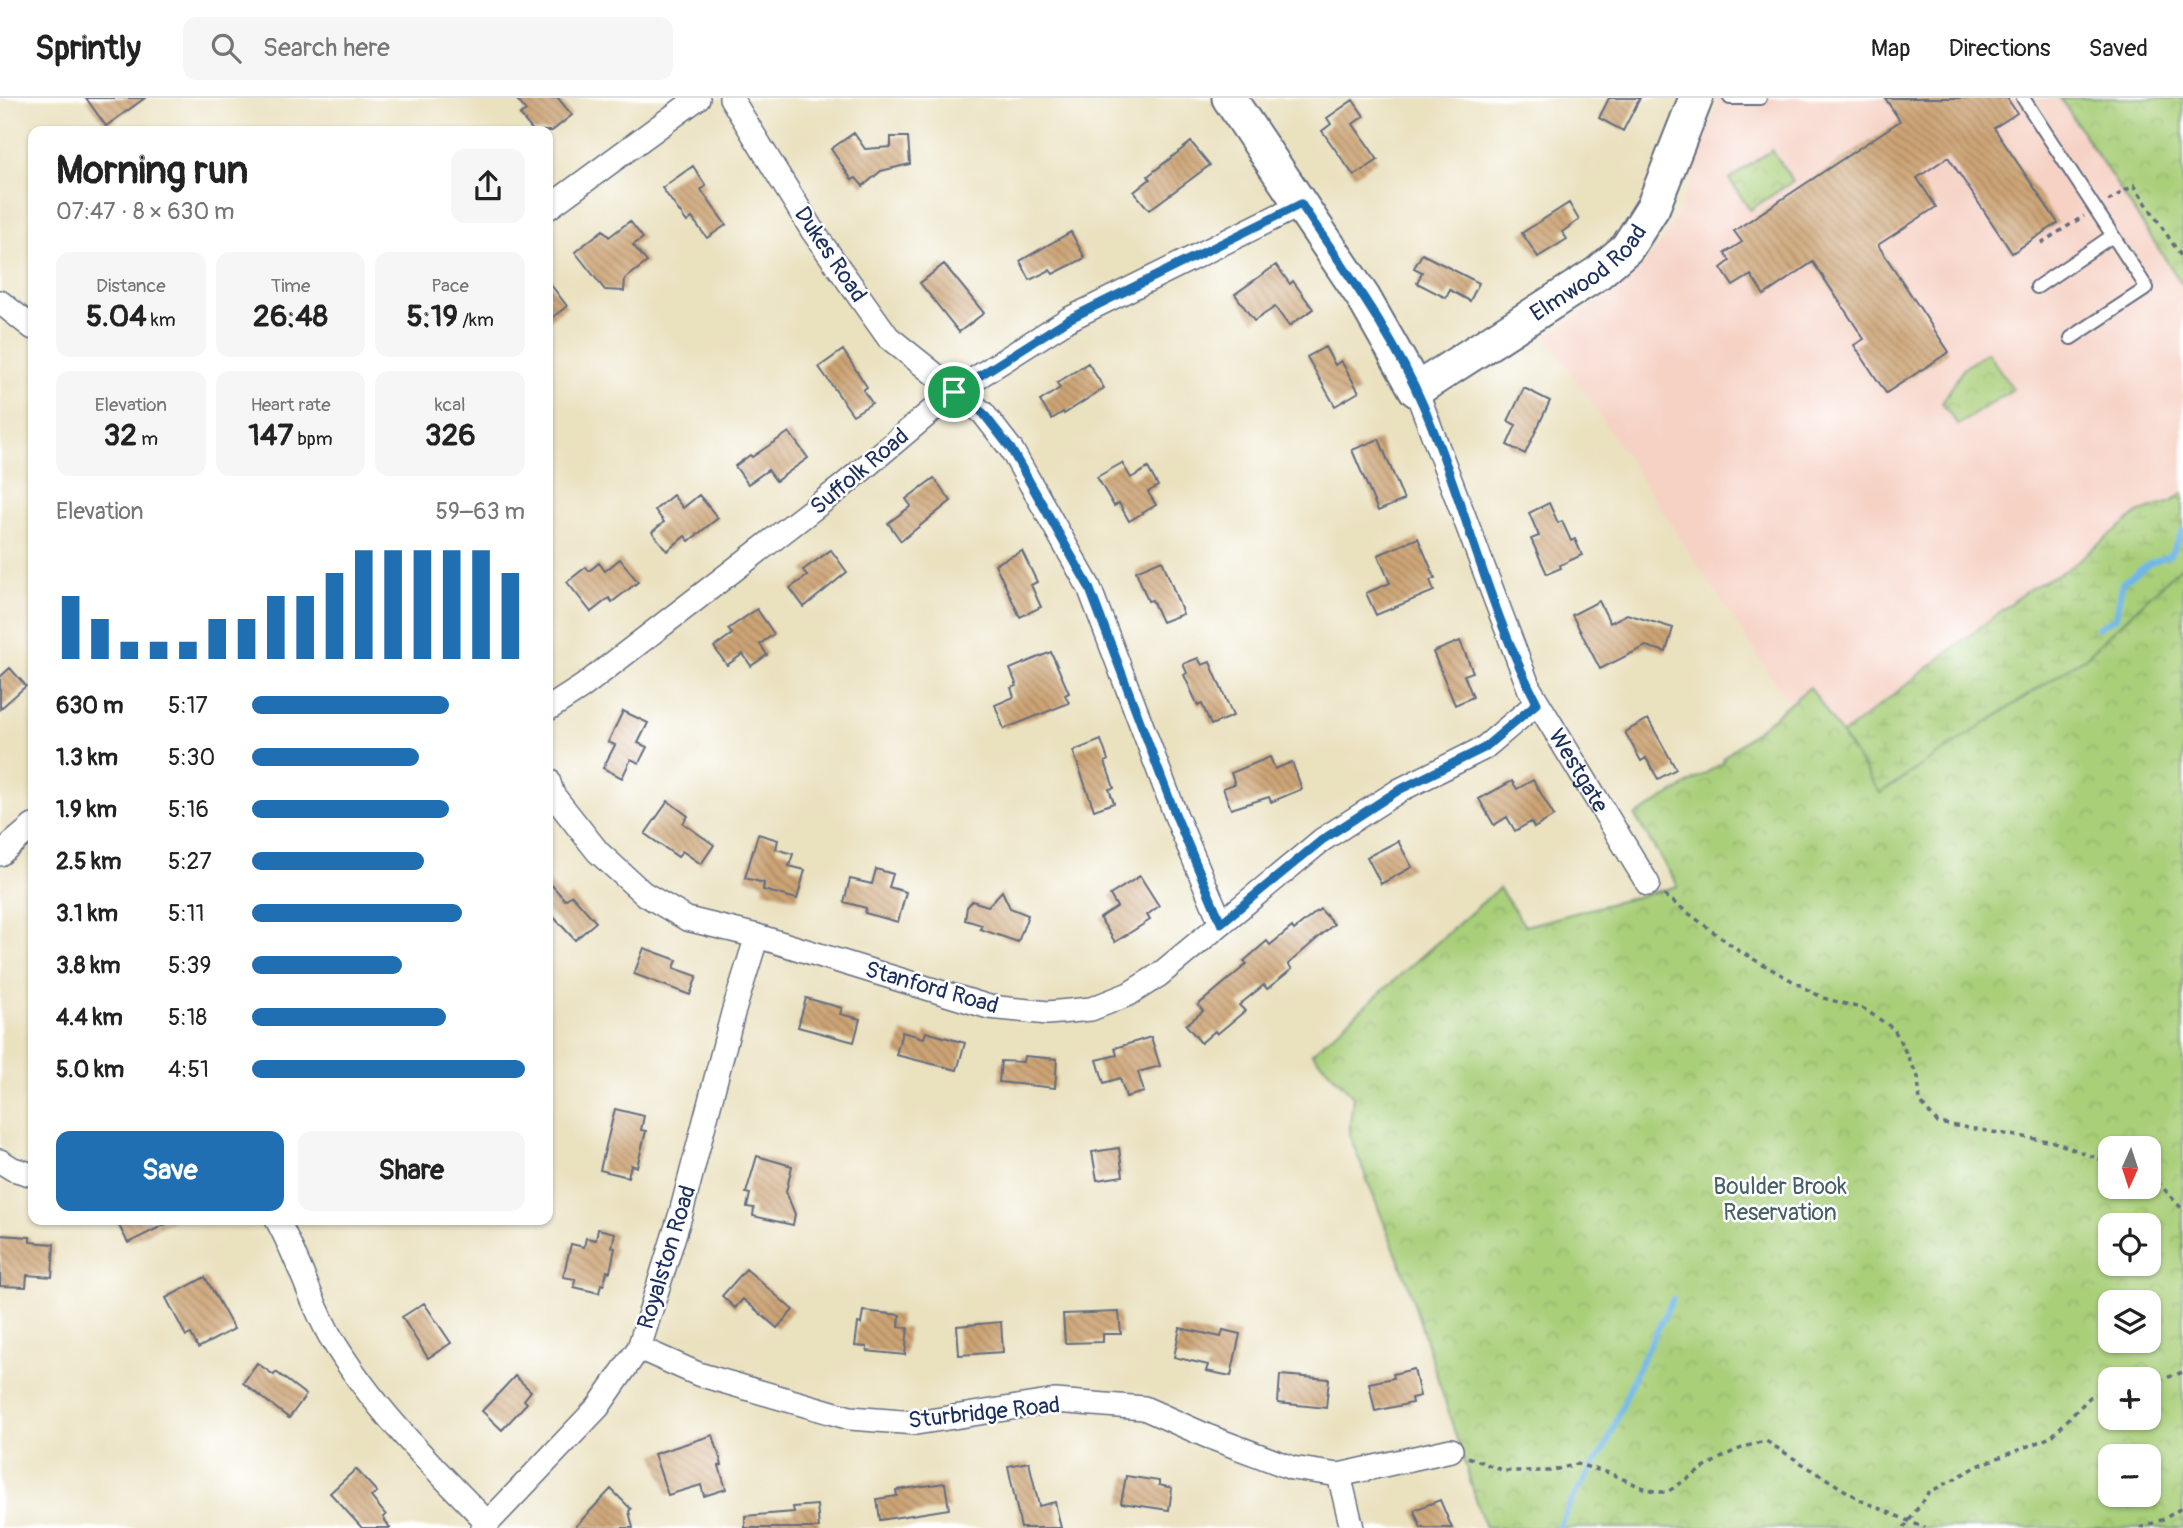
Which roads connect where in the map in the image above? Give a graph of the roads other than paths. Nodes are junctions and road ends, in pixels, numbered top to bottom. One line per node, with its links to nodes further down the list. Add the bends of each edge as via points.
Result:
1 (698, 98): 8 (street)
2 (731, 98): 16 (street, Dukes Road, via 812,230 888,337)
3 (1696, 98): 15 (street, Elmwood Road, via 1653,206 1627,248 1598,272)
4 (1731, 98): 5 (lane)
5 (1760, 98)
6 (2023, 98): 10 (lane)
7 (1240, 101): 9 (street, Westgate)
8 (553, 204)
9 (1301, 204): 15 (street, Westgate, via 1363,296); 16 (street, Suffolk Road, via 1069,319)
10 (2112, 236): 11 (lane); 14 (lane, via 2147,288)
11 (2037, 287)
12 (0, 302): 13 (street)
13 (28, 324)
14 (2071, 338)
15 (1416, 390): 17 (street, Westgate)
16 (954, 392): 18 (street, Suffolk Road, via 844,485); 23 (street, Dukes Road, via 983,413 1011,449 1089,587)
17 (1537, 703): 22 (street, Westgate); 23 (street, Stanford Road, via 1484,748 1399,790 1322,840)
18 (553, 706)
19 (553, 796): 24 (street, Stanford Road, via 598,852 643,893 687,919)
20 (28, 829): 21 (street)
21 (4, 841)
22 (1648, 884)
23 (1221, 923): 24 (street, Stanford Road, via 1159,975 1129,993 1091,1009 1048,1013 989,1007)
24 (757, 936): 28 (street, Royalston Road)
25 (0, 1161): 26 (street)
26 (28, 1174)
27 (280, 1225): 31 (street, via 319,1315 362,1384)
28 (639, 1348): 30 (street, Sturbridge Road, via 698,1374 850,1418 916,1423 1055,1401 1144,1408 1292,1468); 31 (street, Royalston Road, via 598,1407)
29 (1451, 1450): 30 (street, Sturbridge Road)
30 (1339, 1475): 32 (street)
31 (485, 1525)
32 (1352, 1528)

